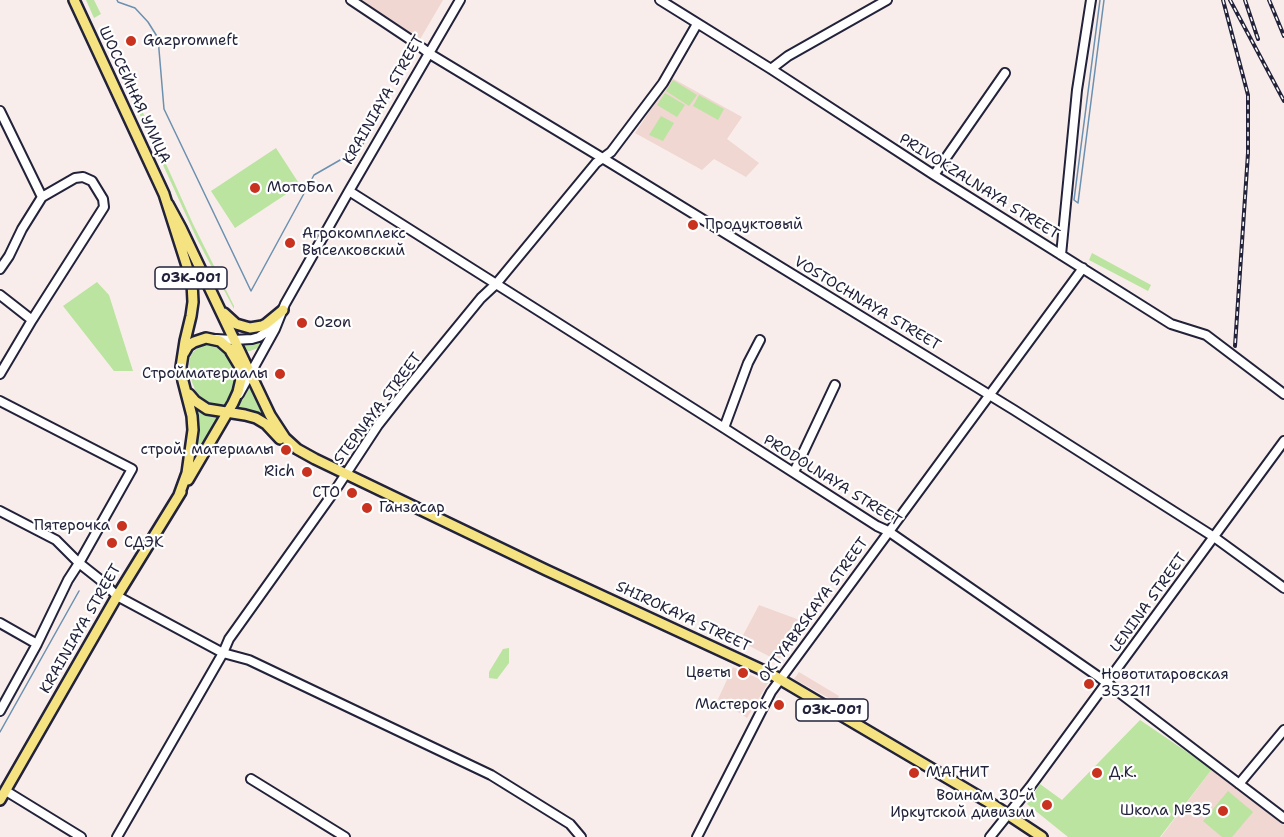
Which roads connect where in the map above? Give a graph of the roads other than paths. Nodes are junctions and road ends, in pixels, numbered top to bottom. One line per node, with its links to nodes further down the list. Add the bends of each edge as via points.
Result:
1 (74, 0): 16 (main road, ШОССЕЙНАЯ УЛИЦА / 03К-001)
2 (351, 0): 8 (street, VOSTOCHNAYA STREET)
3 (460, 0): 8 (street, KRAINIAYA STREET)
4 (660, 0): 7 (street, PRIVOKZALNAYA STREET)
5 (887, 0): 9 (street)
6 (1091, 0): 17 (street, via 1077,90)
7 (697, 24): 9 (street, PRIVOKZALNAYA STREET); 12 (street, STEPNAYA STREET, via 663,83)
8 (429, 54): 12 (street, VOSTOCHNAYA STREET); 14 (street, KRAINIAYA STREET)
9 (771, 69): 13 (street, PRIVOKZALNAYA STREET)
10 (1005, 73): 13 (street)
11 (0, 111): 15 (street)
12 (603, 158): 20 (street, STEPNAYA STREET); 35 (street, VOSTOCHNAYA STREET)
13 (934, 175): 17 (street, PRIVOKZALNAYA STREET)
14 (349, 191): 20 (street, PRODOLNAYA STREET); 23 (street, KRAINIAYA STREET)
15 (42, 197): 19 (street); 24 (street, via 83,177 92,181 104,207)
16 (168, 204): 22 (main road, 03К-001); 29 (main road, 03К-001, via 192,282 193,302)
17 (1061, 255): 18 (street, PRIVOKZALNAYA STREET)
18 (1083, 268): 35 (street, OKTYABRSKAYA STREET); 36 (street, PRIVOKZALNAYA STREET, via 1171,324 1206,335)
19 (0, 269)
20 (496, 284): 41 (street, PRODOLNAYA STREET); 46 (street, STEPNAYA STREET, via 404,392)
21 (0, 295): 24 (street)
22 (219, 308): 23 (main road, 03К-001, via 236,324 250,328 266,324); 26 (main road, 03К-001)
23 (283, 310): 26 (street, via 259,337); 32 (street)
24 (32, 320): 31 (street)
25 (206, 338): 26 (street); 28 (main road, via 220,341); 29 (main road, via 188,346)
26 (233, 340): 30 (main road, 03К-001)
27 (760, 340): 41 (street)
28 (231, 352): 30 (main road); 38 (main road, via 240,367 241,379)
29 (183, 355): 34 (main road, 03К-001)
30 (244, 362): 32 (main road, 03К-001)
31 (0, 374)
32 (250, 375): 38 (street); 44 (main road, 03К-001, via 275,423)
33 (835, 385): 45 (street)
34 (186, 388): 39 (main road, 03К-001, via 201,406); 47 (main road, 03К-001, via 193,430 187,473)
35 (989, 394): 49 (street, OKTYABRSKAYA STREET); 50 (street, VOSTOCHNAYA STREET)
36 (1284, 394)
37 (0, 401): 51 (street, via 132,470)
38 (233, 402): 39 (main road)
39 (227, 412): 40 (main road, 03К-001); 42 (main road, KRAINIAYA STREET)
40 (245, 414): 42 (main road, via 231,418); 44 (main road, 03К-001, via 266,424 286,444)
41 (724, 428): 45 (street, PRODOLNAYA STREET)
42 (214, 434): 47 (main road, KRAINIAYA STREET)
43 (1284, 441): 50 (street, LENINA STREET)
44 (297, 449): 46 (main road, SHIROKAYA STREET / 03К-001)
45 (794, 472): 49 (street, PRODOLNAYA STREET)
46 (346, 474): 56 (street, STEPNAYA STREET); 57 (main road, SHIROKAYA STREET / 03К-001)
47 (179, 495): 53 (main road, KRAINIAYA STREET)
48 (0, 512): 51 (street, via 56,540)
49 (888, 531): 57 (street, OKTYABRSKAYA STREET); 58 (street, PRODOLNAYA STREET)
50 (1214, 537): 52 (street, VOSTOCHNAYA STREET); 58 (street, LENINA STREET)
51 (79, 563): 53 (street); 55 (street)
52 (1284, 588)
53 (117, 596): 56 (street); 63 (main road, KRAINIAYA STREET)
54 (0, 623): 55 (street)
55 (37, 644): 59 (street)
56 (223, 653): 68 (street, STEPNAYA STREET); 70 (street, via 249,660 491,775 570,824)
57 (780, 679): 65 (main road, SHIROKAYA STREET / 03К-001); 71 (street, OKTYABRSKAYA STREET)
58 (1107, 682): 62 (street, PRODOLNAYA STREET); 65 (street, LENINA STREET)
59 (0, 711)
60 (1284, 729): 62 (street)
61 (251, 779): 69 (street)
62 (1239, 784): 66 (street, PRODOLNAYA STREET)
63 (6, 790): 64 (main road, KRAINIAYA STREET); 67 (street)
64 (0, 800)
65 (1008, 814): 72 (street, LENINA STREET); 73 (main road, SHIROKAYA STREET / 03К-001)
66 (1284, 818)
67 (81, 837)
68 (117, 837)
69 (345, 837)
70 (581, 837)
71 (697, 837)
72 (990, 837)
73 (1042, 837)

